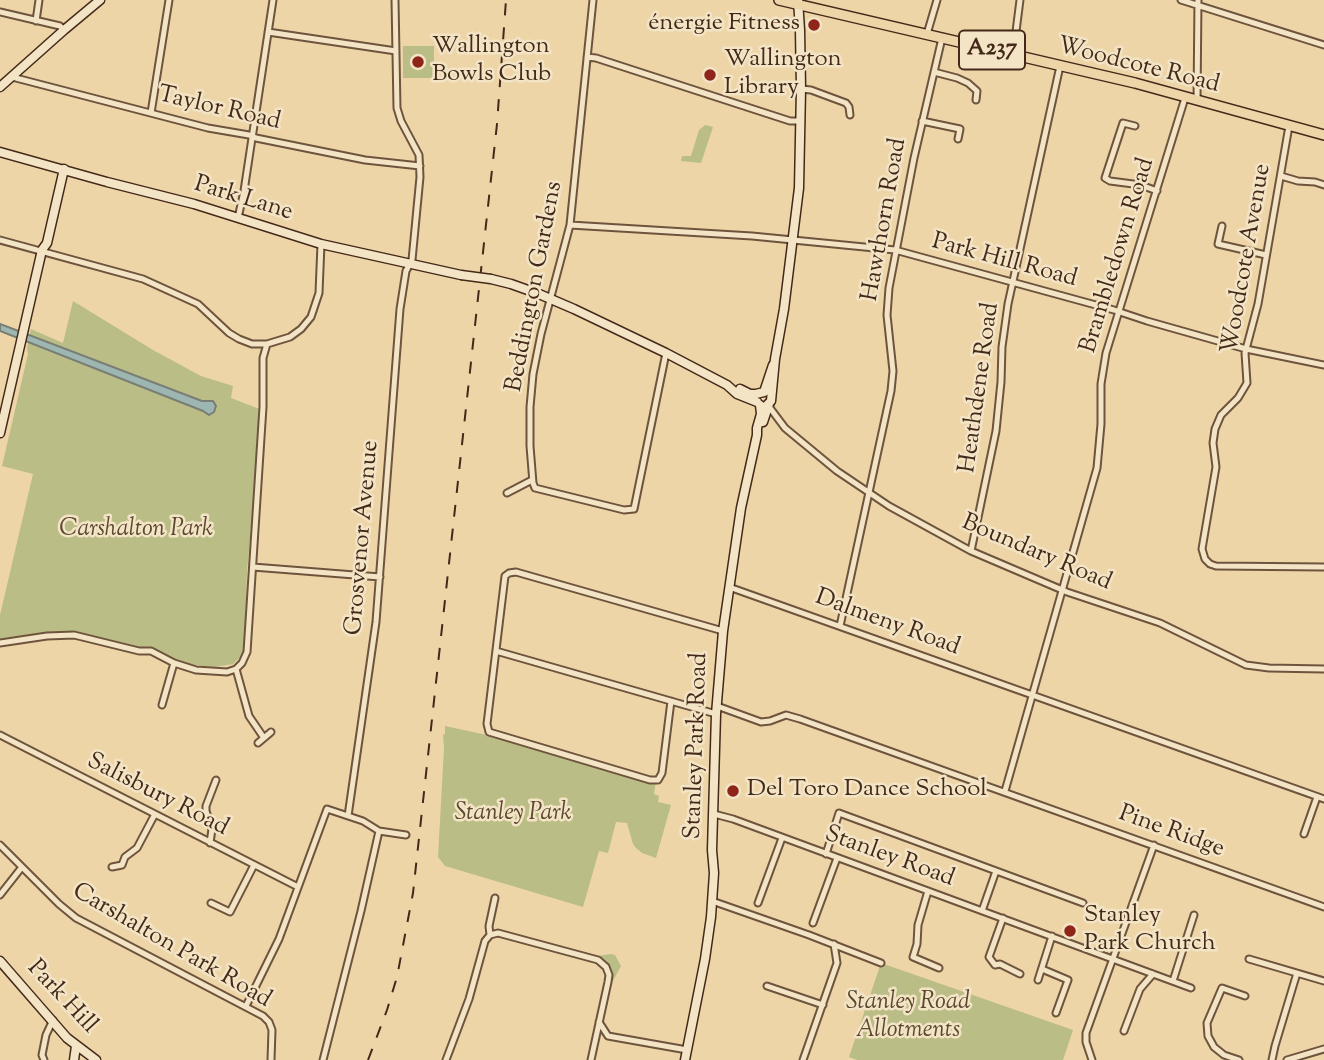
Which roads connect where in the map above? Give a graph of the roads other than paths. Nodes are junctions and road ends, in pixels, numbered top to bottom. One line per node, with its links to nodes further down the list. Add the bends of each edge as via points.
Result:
1 (39, 0): 14 (street)
2 (100, 0): 15 (main road)
3 (169, 0): 31 (street)
4 (273, 0): 16 (street)
5 (395, 0): 20 (street)
6 (593, 0): 22 (street, Beddington Gardens)
7 (779, 0): 11 (main road, Woodcote Road / A237)
8 (937, 0): 17 (street)
9 (1020, 0): 21 (street)
10 (1181, 0): 12 (street)
11 (798, 2): 17 (main road, Woodcote Road / A237); 27 (main road, Stanley Park Road)
12 (1198, 2): 19 (street); 30 (street)
13 (0, 12): 14 (street)
14 (36, 21): 15 (street)
15 (64, 30): 25 (main road)
16 (268, 32): 20 (street); 38 (street)
17 (927, 34): 18 (main road, Woodcote Road / A237)
18 (942, 38): 21 (main road, Woodcote Road / A237); 24 (street, Hawthorn Road)
19 (1324, 45)
20 (396, 51): 41 (street, via 398,113)
21 (1013, 55): 23 (main road, Woodcote Road / A237)
22 (587, 57): 33 (street); 47 (street, Beddington Gardens)
23 (1060, 66): 28 (main road, Woodcote Road / A237); 56 (street, Heathdene Road)
24 (934, 72): 29 (street, via 968,83 978,91); 34 (street, Hawthorn Road)
25 (12, 77): 26 (main road); 31 (street, Taylor Road)
26 (0, 87)
27 (801, 89): 32 (street, via 846,103); 33 (main road, Stanley Park Road)
28 (1185, 98): 30 (main road, Woodcote Road / A237); 45 (street, Brambledown Road)
29 (976, 100)
30 (1197, 101): 36 (main road, Woodcote Road / A237)
31 (151, 113): 38 (street, Taylor Road)
32 (850, 115)
33 (802, 121): 49 (main road, Stanley Park Road)
34 (922, 121): 39 (street, via 960,130); 53 (street, Hawthorn Road)
35 (1135, 126): 45 (street, via 1123,123 1105,178)
36 (1289, 126): 37 (main road, Woodcote Road / A237); 43 (street, Woodcote Avenue)
37 (1324, 135)
38 (252, 136): 41 (street, Taylor Road, via 376,162); 46 (street)
39 (958, 139)
40 (0, 152): 42 (main road, Park Lane)
41 (421, 166): 55 (street, Grosvenor Avenue)
42 (64, 169): 46 (main road, Park Lane); 52 (main road)
43 (1281, 176): 44 (street); 54 (street, Woodcote Avenue)
44 (1324, 185)
45 (1157, 191): 58 (street, Brambledown Road)
46 (238, 218): 51 (main road, Park Lane)
47 (570, 225): 49 (street, Park Hill Road); 57 (street, Beddington Gardens)
48 (1222, 226): 54 (street, via 1218,244)
49 (793, 239): 53 (street, Park Hill Road); 66 (main road, Stanley Park Road, via 775,359)
50 (0, 240): 52 (street)
51 (321, 244): 55 (main road, Park Lane); 60 (street, via 320,281 311,317 290,337)
52 (43, 250): 59 (street, via 142,279 198,304 229,333); 65 (main road)
53 (895, 250): 56 (street, Park Hill Road); 69 (street, Hawthorn Road, via 887,302 892,381)
54 (1266, 255): 61 (street, Woodcote Avenue)
55 (409, 264): 57 (main road, Park Lane, bridge, via 491,279); 74 (street, Grosvenor Avenue, via 400,309)
56 (1014, 282): 58 (street, Park Hill Road); 71 (street, Heathdene Road, via 1002,346 996,431)
57 (550, 298): 62 (main road); 68 (street, Beddington Gardens, via 532,388)
58 (1119, 312): 61 (street, Park Hill Road); 76 (street, Brambledown Road, via 1102,373 1097,468)
59 (252, 344): 60 (street); 63 (street)
60 (267, 344): 63 (street)
61 (1246, 349): 64 (street, Park Hill Road); 73 (street, Woodcote Avenue, via 1245,388 1221,415 1214,436 1217,464 1203,554 1216,566)
62 (666, 353): 66 (main road, via 737,394); 68 (street, via 634,509 538,489)
63 (263, 358): 72 (street)
64 (1324, 365)
65 (4, 400): 67 (main road)
66 (764, 400): 69 (street, Boundary Road, via 778,420 822,459); 75 (main road, Stanley Park Road)
67 (0, 433)
68 (532, 480): 70 (street)
69 (868, 492): 71 (street, Boundary Road); 77 (street, Hawthorn Road)
70 (507, 493)
71 (971, 551): 76 (street, Boundary Road)
72 (253, 567): 74 (street); 82 (street, via 247,652)
73 (1324, 567)
74 (380, 577): 97 (street, Grosvenor Avenue)
75 (729, 587): 77 (street, Dalmeny Road); 78 (main road, Stanley Park Road)
76 (1063, 590): 83 (street, Boundary Road, via 1160,623 1246,665); 84 (street, Brambledown Road)
77 (840, 626): 84 (street, Dalmeny Road)
78 (723, 631): 80 (street, via 516,572 504,579); 87 (main road, Stanley Park Road)
79 (0, 643): 81 (street, via 74,635 151,652)
80 (496, 651): 85 (street, Pine Ridge); 85 (street, via 489,732 650,780 661,777)
81 (174, 663): 82 (street, via 196,670); 86 (street)
82 (236, 669): 90 (street, via 249,716)
83 (1324, 669)
84 (1034, 695): 93 (street, Brambledown Road); 94 (street, Dalmeny Road)
85 (671, 701): 87 (street, Pine Ridge)
86 (162, 705)
87 (716, 710): 93 (street, Pine Ridge, via 761,722 792,716); 96 (main road, Stanley Park Road)
88 (271, 732): 90 (street)
89 (0, 735): 95 (street, Salisbury Road)
90 (264, 738): 91 (street)
91 (258, 743)
92 (216, 780): 102 (street, via 206,806)
93 (1005, 792): 104 (street, Pine Ridge)
94 (1322, 798): 99 (street)
95 (155, 814): 102 (street, Salisbury Road); 109 (street, via 137,848 122,865)
96 (713, 814): 101 (street, Stanley Road); 115 (main road, Stanley Park Road)
97 (348, 816): 98 (street); 111 (street, via 327,809)
98 (379, 831): 100 (street); 162 (street)
99 (1304, 834)
100 (406, 835)
101 (782, 838): 105 (street, Stanley Road); 116 (street)
102 (210, 842): 107 (street, Salisbury Road)
103 (0, 845): 108 (street, Carshalton Park Road)
104 (1154, 845): 119 (street, Pine Ridge); 129 (street)
105 (826, 854): 106 (street, Stanley Road); 110 (street, via 839,813)
106 (837, 858): 112 (street, Stanley Road); 123 (street)
107 (254, 865): 111 (street, Salisbury Road); 118 (street, via 230,912)
108 (22, 867): 113 (street); 145 (street, Carshalton Park Road, via 76,918)
109 (112, 867)
110 (996, 871): 117 (street); 120 (street)
111 (298, 887): 145 (street)
112 (928, 891): 120 (street, Stanley Road); 133 (street, via 913,957)
113 (0, 895)
114 (495, 898): 124 (street)
115 (712, 901): 126 (street); 156 (main road, Stanley Park Road)
116 (758, 903)
117 (1083, 903)
118 (211, 904)
119 (1324, 907)
120 (982, 911): 122 (street, Stanley Road)
121 (1194, 915): 139 (street)
122 (1003, 918): 125 (street, Stanley Road); 136 (street, via 989,957 995,965)
123 (813, 923)
124 (490, 935): 149 (street, via 498,933 603,964 609,975); 163 (street)
125 (1052, 936): 129 (street, Stanley Road); 134 (street)
126 (834, 944): 127 (street); 130 (street)
127 (852, 951): 130 (street); 132 (street)
128 (1249, 958): 135 (street)
129 (1113, 959): 137 (street, Stanley Road); 167 (street, via 1086,1033)
130 (838, 960): 144 (street)
131 (0, 961): 148 (main road, Park Hill)
132 (881, 962)
133 (939, 968)
134 (1042, 969): 138 (street); 146 (street, via 1068,980)
135 (1297, 973): 140 (street); 169 (street)
136 (1020, 974)
137 (1153, 974): 139 (street, Stanley Road); 147 (street, via 1140,989)
138 (1038, 979)
139 (1173, 981): 142 (street, Stanley Road)
140 (1324, 981)
141 (767, 986): 144 (street)
142 (1191, 988)
143 (1245, 996): 168 (street, via 1222,988 1207,1023 1214,1047)
144 (823, 1005): 166 (street)
145 (246, 1006): 161 (street, Carshalton Park Road, via 271,1025)
146 (1056, 1013)
147 (1130, 1017): 150 (street); 151 (street)
148 (53, 1020): 154 (main road, Park Hill); 158 (street, via 46,1035)
149 (598, 1021): 152 (street); 153 (street)
150 (1138, 1021)
151 (1124, 1031)
152 (608, 1036): 153 (street); 156 (street)
153 (594, 1044): 164 (street)
154 (76, 1046): 159 (main road); 160 (main road, Park Hill)
155 (1324, 1049): 157 (street)
156 (687, 1050): 165 (main road, Stanley Park Road)
157 (1312, 1053): 170 (street); 171 (street)
158 (44, 1060)
159 (74, 1060)
160 (96, 1060)
161 (271, 1060)
162 (323, 1060)
163 (446, 1060)
164 (591, 1060)
165 (685, 1060)
166 (803, 1060)
167 (1092, 1060)
168 (1239, 1060)
169 (1272, 1060)
170 (1287, 1060)
171 (1315, 1060)

